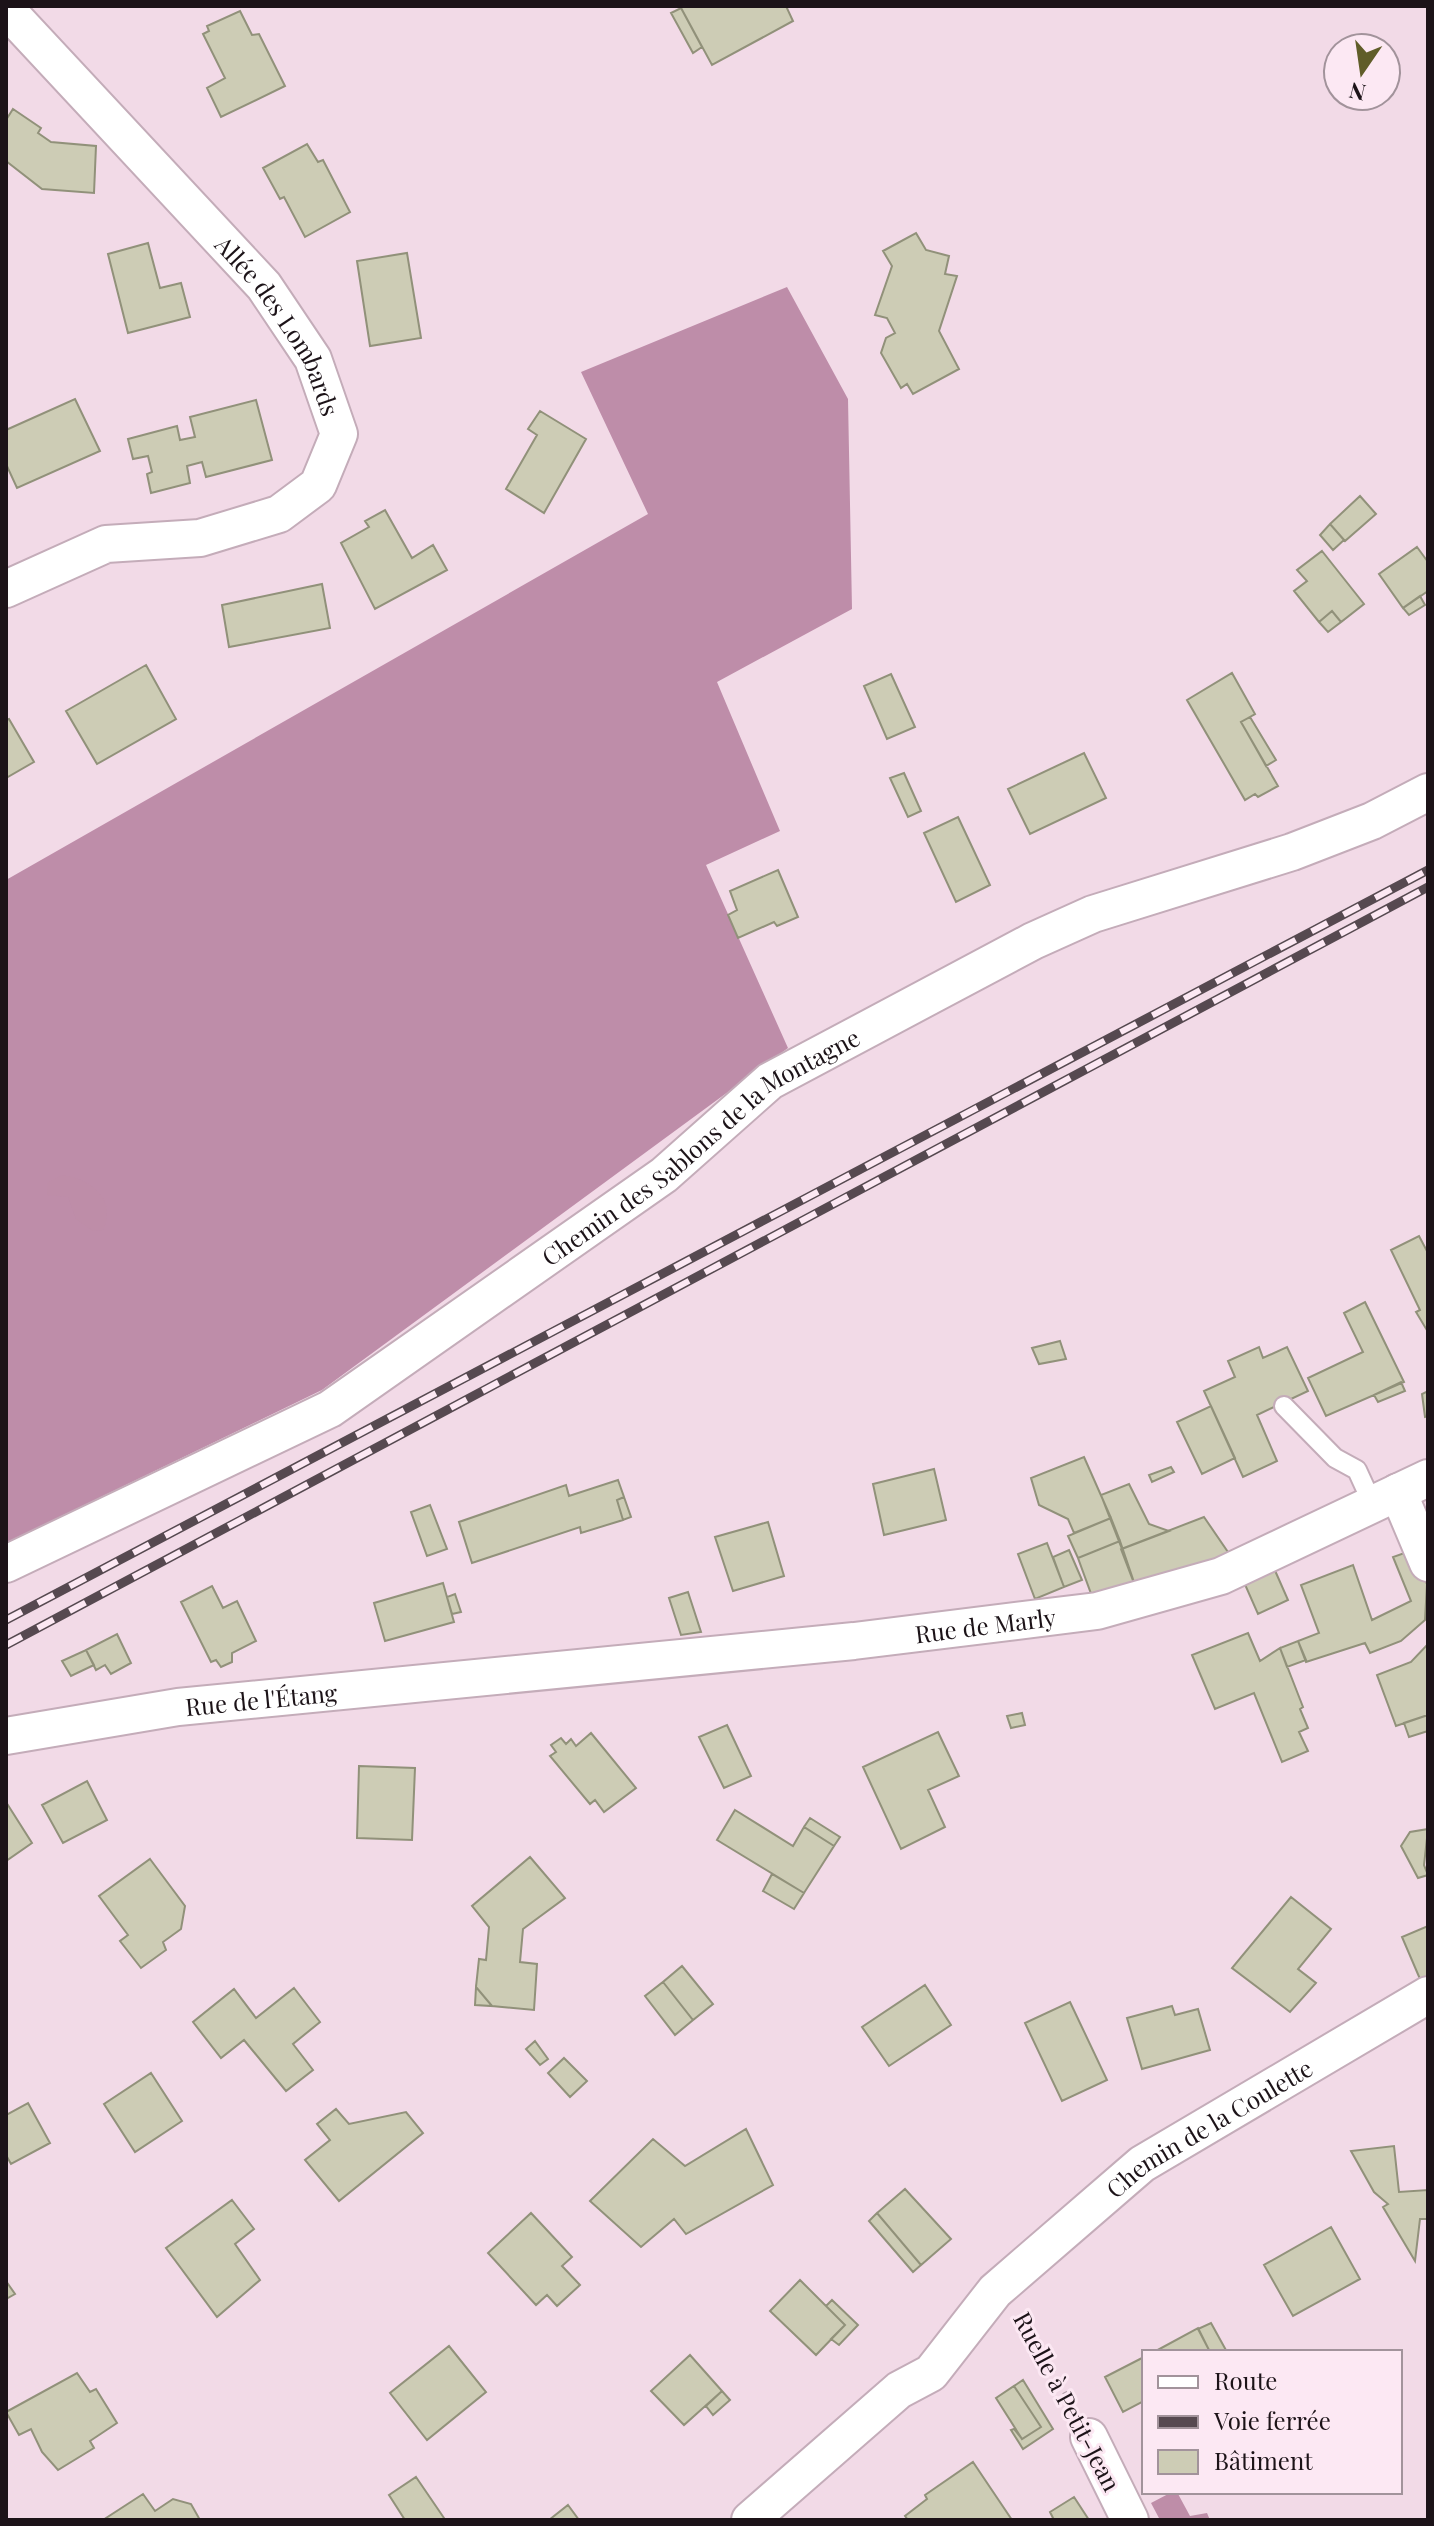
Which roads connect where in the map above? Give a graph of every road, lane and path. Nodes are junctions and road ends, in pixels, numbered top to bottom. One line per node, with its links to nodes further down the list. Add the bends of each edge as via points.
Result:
1 (6, 9): 2 (street, Allée des Lombards, via 264,286 313,359 339,434 318,485 279,514 200,538 106,544)
2 (6, 589)
3 (1428, 792): 7 (street, Chemin des Sablons de la Montagne, via 1292,852 1093,914 770,1081 664,1175 330,1409)
4 (1284, 1406): 5 (lane, via 1335,1458)
5 (1400, 1492): 6 (street); 8 (street, Rue de Marly, via 1221,1576 1097,1611)
6 (1428, 1563)
7 (6, 1564)
8 (518, 1673): 9 (street, Rue de l'Étang, via 178,1707)
9 (6, 1736)
10 (1428, 1995): 11 (street, Chemin de la Coulette, via 1142,2164)
11 (1005, 2282): 12 (path, Ruelle à Petit-Jean); 13 (street, Chemin de la Coulette, via 931,2373 899,2390)
12 (1089, 2437): 14 (street, Ruelle à Petit-Jean)
13 (750, 2520)
14 (1130, 2520)

